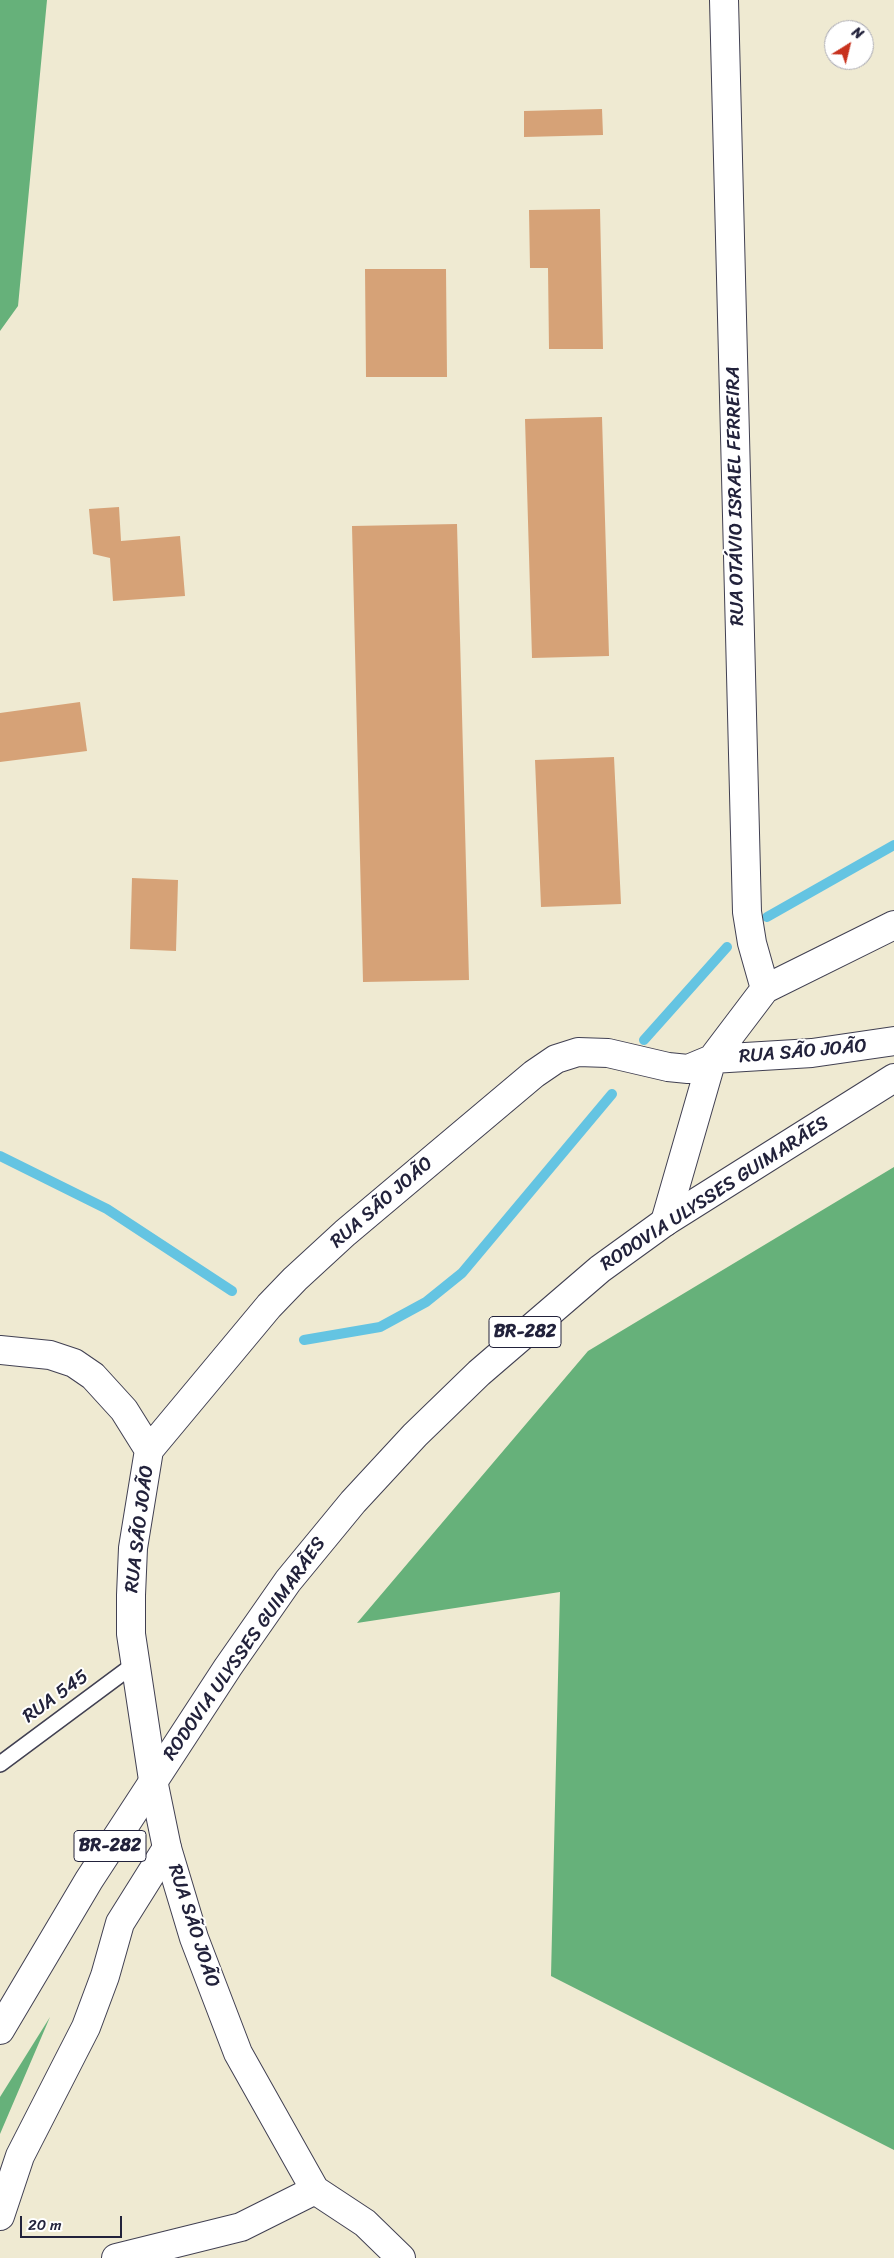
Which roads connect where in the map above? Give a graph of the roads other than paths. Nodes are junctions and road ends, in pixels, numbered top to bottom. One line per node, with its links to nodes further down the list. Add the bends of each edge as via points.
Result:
1 (724, 0): 3 (main road, RUA OTÁVIO ISRAEL FERREIRA, via 747,912)
2 (894, 925): 3 (main road)
3 (765, 989): 5 (main road, RUA SÃO JOÃO)
4 (894, 1041): 5 (main road, RUA SÃO JOÃO, via 812,1053)
5 (712, 1059): 7 (main road); 9 (main road, RUA SÃO JOÃO, via 688,1069 608,1053 578,1052 556,1059 534,1074 295,1279)
6 (894, 1078): 7 (main road, RODOVIA ULYSSES GUIMARÃES / BR-282)
7 (665, 1222): 12 (main road, RODOVIA ULYSSES GUIMARÃES / BR-282, via 600,1269 535,1323 415,1435 353,1502 288,1581)
8 (0, 1350): 9 (main road, via 50,1355 74,1363 93,1376 124,1410)
9 (149, 1450): 10 (main road, RUA SÃO JOÃO, via 134,1548 132,1634)
10 (136, 1663): 11 (lane, RUA 545); 12 (main road, RUA SÃO JOÃO)
11 (0, 1764)
12 (153, 1780): 13 (main road, RUA SÃO JOÃO); 14 (main road, RODOVIA ULYSSES GUIMARÃES / BR-282)
13 (168, 1848): 15 (main road, RUA SÃO JOÃO, via 194,1938 238,2053); 16 (main road, via 120,1923 86,2027 20,2156)
14 (0, 2030)
15 (315, 2190): 17 (main road, via 241,2227); 18 (main road, RUA SÃO JOÃO, via 365,2223)
16 (0, 2216)
17 (116, 2258)
18 (401, 2258)

